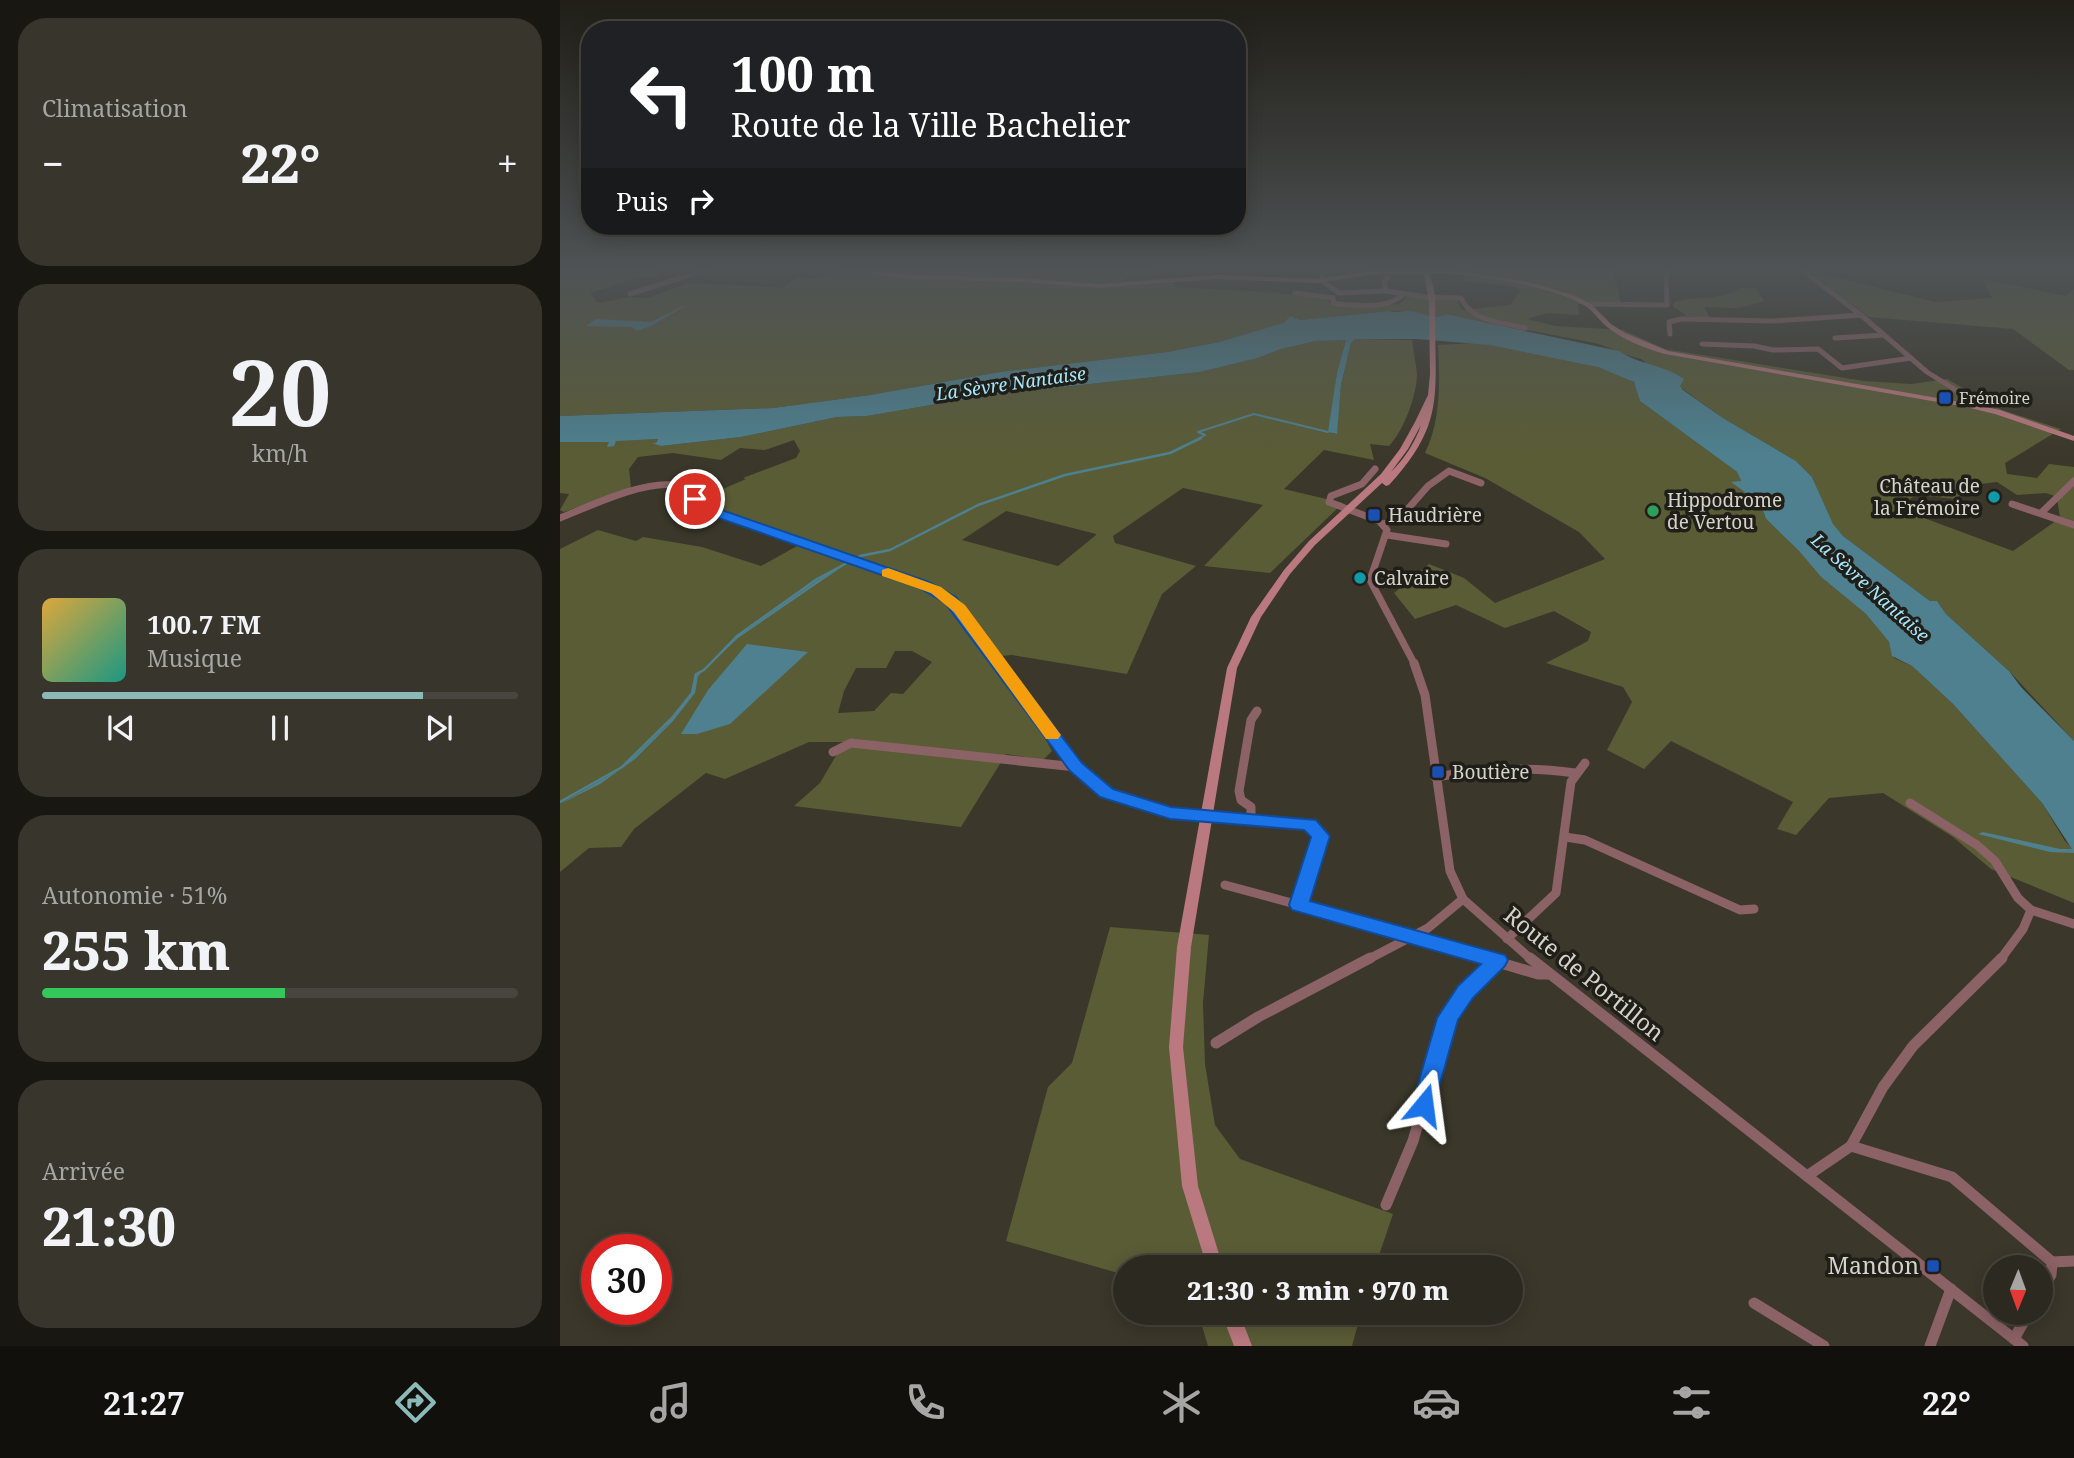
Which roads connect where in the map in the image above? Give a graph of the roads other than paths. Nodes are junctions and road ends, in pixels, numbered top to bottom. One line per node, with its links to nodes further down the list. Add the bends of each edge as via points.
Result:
1 (1433, 330): 10 (street)
2 (1619, 330): 11 (street, via 1667,353)
3 (1669, 330): 5 (street)
4 (1878, 330): 6 (street)
5 (1670, 334)
6 (1884, 335): 7 (street); 9 (street)
7 (1835, 338)
8 (1702, 344): 9 (street, via 1818,349 1842,368)
9 (1911, 358): 11 (street)
10 (1432, 395): 17 (street, via 1401,453); 17 (street, via 1422,438 1396,473)
11 (1986, 410): 12 (street)
12 (2074, 439)
13 (1376, 469): 17 (street, via 1362,484 1328,499 1332,505)
14 (2074, 481): 18 (street)
15 (1481, 483): 20 (street, via 1449,471 1427,486 1399,519)
16 (2012, 504): 18 (street)
17 (1352, 511): 20 (street); 31 (street, via 1288,572 1263,601 1246,632 1232,668)
18 (2041, 513): 21 (street)
19 (560, 518): 27 (street, via 636,491 671,484 709,510 924,585 951,600)
20 (1383, 524): 22 (street)
21 (2074, 525)
22 (1387, 536): 23 (street); 29 (street, Route de Portillon, via 1370,580 1420,677)
23 (1446, 544)
24 (1257, 711): 32 (street, via 1251,720 1239,791 1241,800 1251,807)
25 (833, 752): 27 (street, via 851,743)
26 (1585, 763): 28 (street)
27 (1076, 767): 31 (street, via 1106,793 1170,813)
28 (1575, 773): 29 (street, via 1512,767); 33 (street)
29 (1436, 777): 35 (street, Route de Portillon, via 1450,871)
30 (1910, 803): 38 (street, via 1977,845 1995,861)
31 (1207, 815): 32 (street); 48 (street, via 1184,947 1176,1047 1190,1186)
32 (1251, 818): 36 (street, via 1300,821 1320,836)
33 (1565, 837): 37 (street, via 1585,840 1740,910); 41 (street, via 1556,892)
34 (1225, 885): 36 (street)
35 (1463, 899): 40 (street, via 1429,928); 41 (street, Route de Portillon)
36 (1299, 905): 40 (street)
37 (1754, 909)
38 (2031, 910): 39 (street); 45 (street, via 2026,925 2000,960 1922,1035 1872,1105)
39 (2074, 924)
40 (1410, 936): 42 (street); 44 (street)
41 (1507, 939): 43 (street, Route de Portillon)
42 (1497, 960): 43 (street); 47 (street, via 1448,1018 1413,1142)
43 (1548, 974): 46 (street, Route de Portillon)
44 (1216, 1044)
45 (1851, 1146): 46 (street); 49 (street, via 1952,1177)
46 (1807, 1176): 52 (street, Route de Portillon)
47 (1386, 1205)
48 (1212, 1255)
49 (2044, 1255)
50 (2074, 1261): 51 (street)
51 (2053, 1262)
52 (1951, 1289): 56 (street, Route de Portillon); 59 (street)
53 (1754, 1303): 58 (street)
54 (1235, 1325): 57 (street)
55 (2025, 1325): 56 (street)
56 (2019, 1342)
57 (1243, 1346)
58 (1824, 1346)
59 (1930, 1346)

